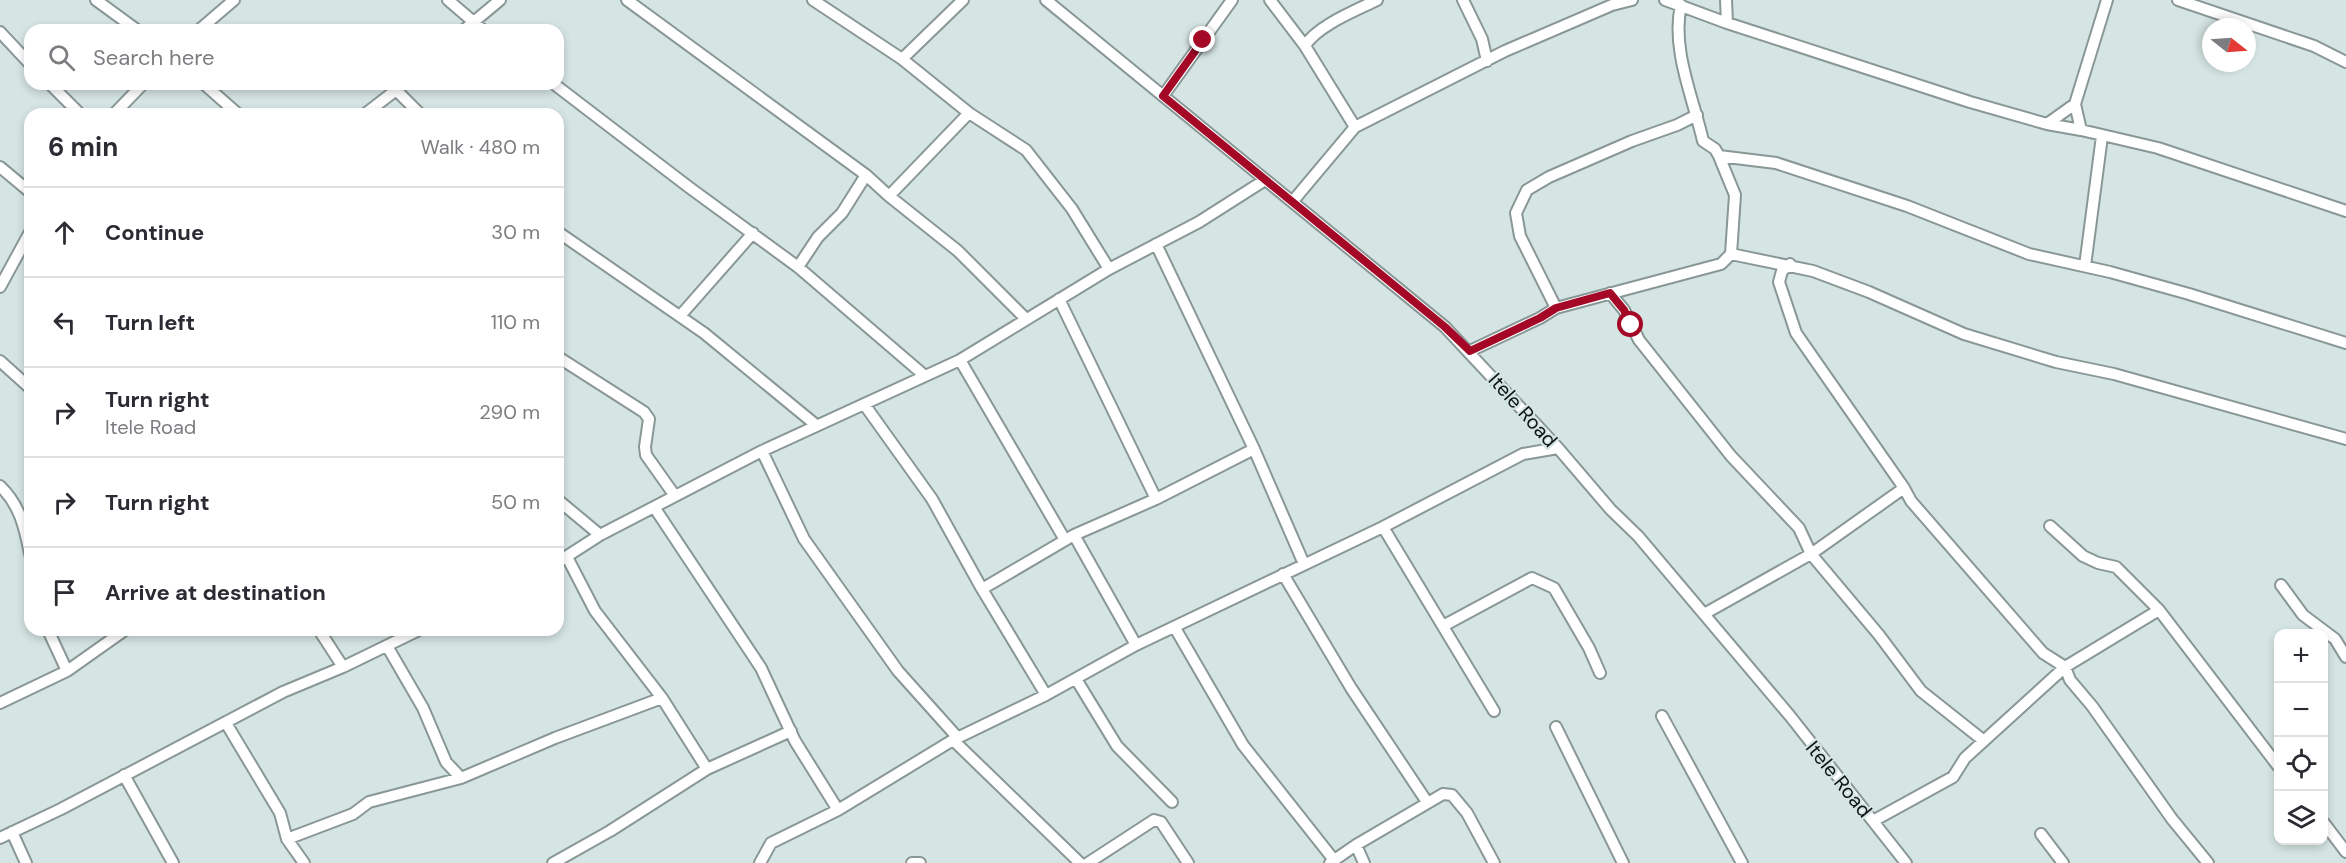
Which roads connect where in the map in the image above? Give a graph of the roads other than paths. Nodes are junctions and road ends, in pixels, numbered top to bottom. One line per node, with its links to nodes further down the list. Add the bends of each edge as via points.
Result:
1 (96, 0): 21 (street)
2 (234, 0): 22 (street)
3 (448, 0): 19 (street)
4 (500, 0): 19 (street)
5 (627, 0): 53 (street)
6 (813, 0): 29 (street)
7 (963, 0): 29 (street)
8 (1046, 0): 38 (street, Itele Road)
9 (1232, 0): 38 (street)
10 (1270, 0): 26 (street)
11 (1377, 0): 26 (street, via 1333,23)
12 (1463, 0): 25 (street)
13 (1632, 0): 27 (street)
14 (1665, 0): 18 (street)
15 (1726, 0): 20 (street)
16 (2107, 0): 39 (street)
17 (2178, 0): 31 (street, via 2314,46)
18 (1681, 4): 20 (street); 46 (street, via 1678,27 1684,70)
19 (472, 22): 23 (street)
20 (1727, 23): 47 (street)
21 (128, 24)
22 (206, 24)
23 (475, 24)
24 (0, 32): 28 (street)
25 (1482, 39): 27 (street); 30 (street)
26 (1305, 46): 48 (street)
27 (1505, 51): 30 (street)
28 (24, 58)
29 (902, 59): 45 (street)
30 (1487, 61): 48 (street)
31 (2346, 61)
32 (56, 90): 40 (street)
33 (136, 90): 41 (street)
34 (211, 90): 42 (street)
35 (396, 90): 43 (street)
36 (402, 90): 44 (street)
37 (562, 90): 59 (street)
38 (1163, 96): 54 (street, Itele Road)
39 (2075, 104): 47 (street); 49 (street)
40 (74, 108)
41 (120, 108)
42 (231, 108)
43 (373, 108)
44 (416, 108)
45 (969, 113): 56 (street); 67 (street, via 1026,150 1072,208)
46 (1697, 115): 51 (street, via 1702,141); 71 (street, via 1621,145 1527,190 1516,213 1520,236)
47 (2047, 124): 49 (street)
48 (1355, 127): 57 (street)
49 (2081, 129): 50 (street)
50 (2102, 136): 58 (street, via 2158,148); 65 (street)
51 (1719, 156): 63 (street, via 1735,195); 65 (street, via 1776,163 1824,177 2030,254)
52 (0, 166): 55 (street)
53 (866, 175): 56 (street); 66 (street, via 842,213 818,237)
54 (1265, 180): 57 (street, Itele Road); 62 (street)
55 (24, 187)
56 (889, 196): 73 (street, via 958,251)
57 (1293, 201): 75 (street, Itele Road)
58 (2346, 211)
59 (753, 233): 66 (street); 72 (street)
60 (564, 236): 72 (street)
61 (24, 243): 68 (street)
62 (1156, 244): 67 (street); 85 (street)
63 (1731, 254): 64 (street); 69 (street, via 1721,264)
64 (1790, 264): 83 (street, via 1869,292 1964,334); 88 (street, via 1782,271 1779,282 1796,333)
65 (2085, 266): 74 (street)
66 (798, 267): 79 (street)
67 (1109, 269): 70 (street)
68 (0, 287)
69 (1610, 293): 71 (street); 98 (street, via 1639,340 1731,456 1799,528)
70 (1059, 299): 73 (street); 90 (street)
71 (1556, 308): 75 (street)
72 (680, 316): 82 (street)
73 (1026, 319): 76 (street)
74 (2346, 343)
75 (1470, 351): 84 (street, Itele Road)
76 (960, 360): 79 (street); 97 (street)
77 (0, 361): 80 (street)
78 (564, 361): 89 (street, via 644,412 649,419 646,455)
79 (924, 376): 81 (street)
80 (24, 383)
81 (864, 404): 82 (street); 104 (street, via 932,499)
82 (816, 425): 86 (street)
83 (2346, 439)
84 (1558, 448): 95 (street, via 1523,454); 106 (street, Itele Road)
85 (1254, 449): 90 (street); 101 (street)
86 (762, 451): 89 (street); 129 (street, via 804,539 898,671)
87 (0, 486): 93 (street, via 12,498)
88 (1904, 488): 98 (street); 117 (street, via 1911,501 2043,653)
89 (675, 496): 92 (street)
90 (1156, 499): 97 (street)
91 (564, 505): 96 (street)
92 (654, 507): 96 (street); 128 (street, via 760,668)
93 (24, 526)
94 (2050, 526): 105 (street, via 2083,556 2116,567)
95 (1383, 527): 101 (street); 107 (street)
96 (600, 535): 99 (street)
97 (1069, 538): 104 (street); 113 (street)
98 (1811, 554): 106 (street); 130 (street, via 1880,635 1921,691)
99 (564, 558)
100 (564, 561): 122 (street, via 595,611)
101 (1304, 564): 102 (street)
102 (1283, 574): 108 (street); 136 (street)
103 (2281, 585): 115 (street, via 2303,615 2335,639)
104 (982, 589): 121 (street)
105 (2159, 610): 117 (street); 131 (street)
106 (1704, 614): 138 (street, Itele Road)
107 (1443, 626): 119 (street, via 1532,579 1554,588); 124 (street)
108 (1175, 628): 113 (street); 146 (street, via 1243,745)
109 (51, 636): 118 (street)
110 (117, 636): 118 (street)
111 (323, 636): 116 (street)
112 (407, 636): 114 (street)
113 (1136, 645): 120 (street)
114 (387, 646): 116 (street); 134 (street, via 423,708 446,762)
115 (2346, 657)
116 (343, 667): 126 (street, via 283,692)
117 (2065, 667): 130 (street); 163 (street, via 2070,680)
118 (68, 671): 123 (street)
119 (1600, 673)
120 (1076, 679): 121 (street); 135 (street, via 1117,746)
121 (1046, 695): 129 (street)
122 (662, 698): 132 (street); 134 (street)
123 (0, 704)
124 (1494, 711)
125 (1662, 716): 160 (street)
126 (226, 723): 133 (street); 143 (street, via 280,813)
127 (1556, 728): 159 (street)
128 (791, 731): 132 (street); 137 (street)
129 (956, 739): 137 (street); 154 (street)
130 (1984, 741): 138 (street, via 1965,758 1953,777)
131 (2274, 761)
132 (707, 769): 150 (street)
133 (124, 775): 140 (street); 148 (street)
134 (461, 778): 143 (street, via 369,802 353,814)
135 (1172, 802)
136 (1427, 802): 144 (street); 158 (street, via 1443,794 1452,795 1467,813)
137 (838, 810): 151 (street, via 771,843)
138 (1873, 821): 161 (street, Itele Road)
139 (2328, 828): 145 (street)
140 (12, 832): 142 (street); 147 (street)
141 (2041, 834): 162 (street)
142 (0, 838)
143 (287, 839): 149 (street)
144 (1356, 844): 146 (street); 157 (street)
145 (2346, 852)
146 (1332, 861)
147 (26, 863)
148 (173, 863)
149 (304, 863)
150 (554, 863)
151 (760, 863)
152 (912, 863): 153 (street)
153 (920, 863)
154 (1080, 863)
155 (1088, 863): 156 (street, via 1154,820 1161,822)
156 (1188, 863)
157 (1364, 863)
158 (1494, 863)
159 (1623, 863)
160 (1742, 863)
161 (1906, 863)
162 (2063, 863)
163 (2208, 863)

